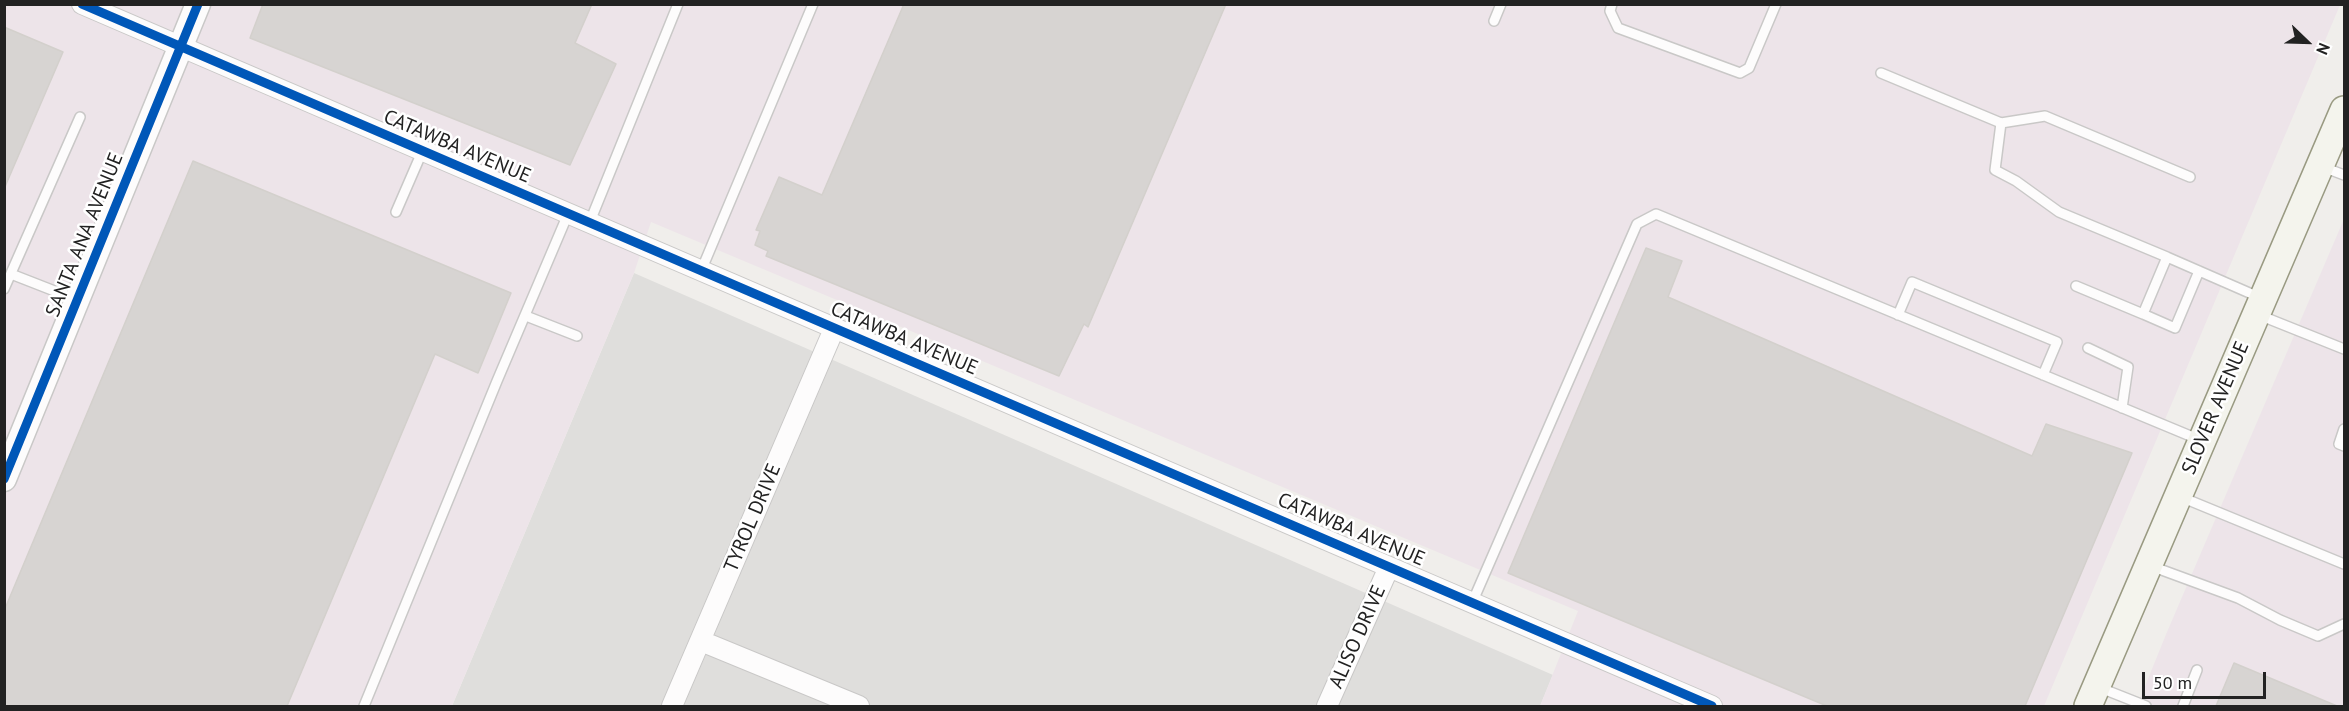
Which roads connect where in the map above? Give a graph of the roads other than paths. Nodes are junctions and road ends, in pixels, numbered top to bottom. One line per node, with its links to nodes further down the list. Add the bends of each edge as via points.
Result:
1 (81, 4): 9 (street, CATAWBA AVENUE)
2 (198, 4): 9 (street, SANTA ANA AVENUE)
3 (678, 4): 19 (lane)
4 (813, 4): 21 (lane)
5 (1501, 4): 8 (lane)
6 (1612, 4): 7 (lane, via 1610,11 1618,28 1740,74 1749,68)
7 (1776, 4)
8 (1494, 21)
9 (181, 47): 14 (street, CATAWBA AVENUE); 26 (street, SANTA ANA AVENUE)
10 (1881, 73): 13 (lane)
11 (2344, 110): 15 (main road, SLOVER AVENUE)
12 (80, 117): 23 (lane)
13 (2001, 123): 16 (lane, via 2045,116); 20 (lane, via 1995,170 2059,212)
14 (422, 152): 17 (lane); 18 (street, CATAWBA AVENUE)
15 (2333, 171): 27 (main road, SLOVER AVENUE)
16 (2190, 177)
17 (396, 212)
18 (568, 214): 19 (street, CATAWBA AVENUE); 30 (lane)
19 (589, 224): 21 (street, CATAWBA AVENUE)
20 (2167, 257): 22 (lane); 28 (lane)
21 (701, 271): 31 (street, CATAWBA AVENUE)
22 (2199, 271): 27 (lane); 28 (lane, via 2175,328)
23 (11, 274): 25 (lane); 26 (lane)
24 (2076, 286): 28 (lane)
25 (4, 289)
26 (77, 300): 40 (street, SANTA ANA AVENUE)
27 (2260, 306): 34 (lane); 38 (main road, SLOVER AVENUE)
28 (2143, 314)
29 (1898, 315): 35 (lane); 35 (lane, via 1912,282 1923,286 2057,342); 45 (lane, via 1656,214 1636,224)
30 (525, 316): 32 (lane); 50 (lane)
31 (834, 329): 44 (street, CATAWBA AVENUE); 47 (street, TYROL DRIVE)
32 (577, 336)
33 (2088, 348): 36 (lane, via 2128,368)
34 (2344, 349)
35 (2043, 375): 36 (lane)
36 (2122, 408): 38 (lane)
37 (2344, 429): 39 (lane, via 2340,444)
38 (2202, 441): 41 (main road, SLOVER AVENUE)
39 (2344, 446)
40 (7, 466)
41 (2178, 496): 42 (lane); 43 (main road, SLOVER AVENUE)
42 (2344, 564)
43 (2149, 565): 46 (lane, via 2238,598 2318,636); 49 (main road, SLOVER AVENUE)
44 (1389, 567): 45 (street, CATAWBA AVENUE); 53 (street, ALISO DRIVE)
45 (1472, 603): 54 (street, CATAWBA AVENUE)
46 (2344, 624)
47 (701, 641): 51 (street, TYROL DRIVE); 52 (street)
48 (2197, 670): 56 (lane)
49 (2092, 697): 55 (lane)
50 (364, 706)
51 (672, 706)
52 (859, 706)
53 (1327, 706)
54 (1712, 706)
55 (2146, 706)
56 (2182, 706)

